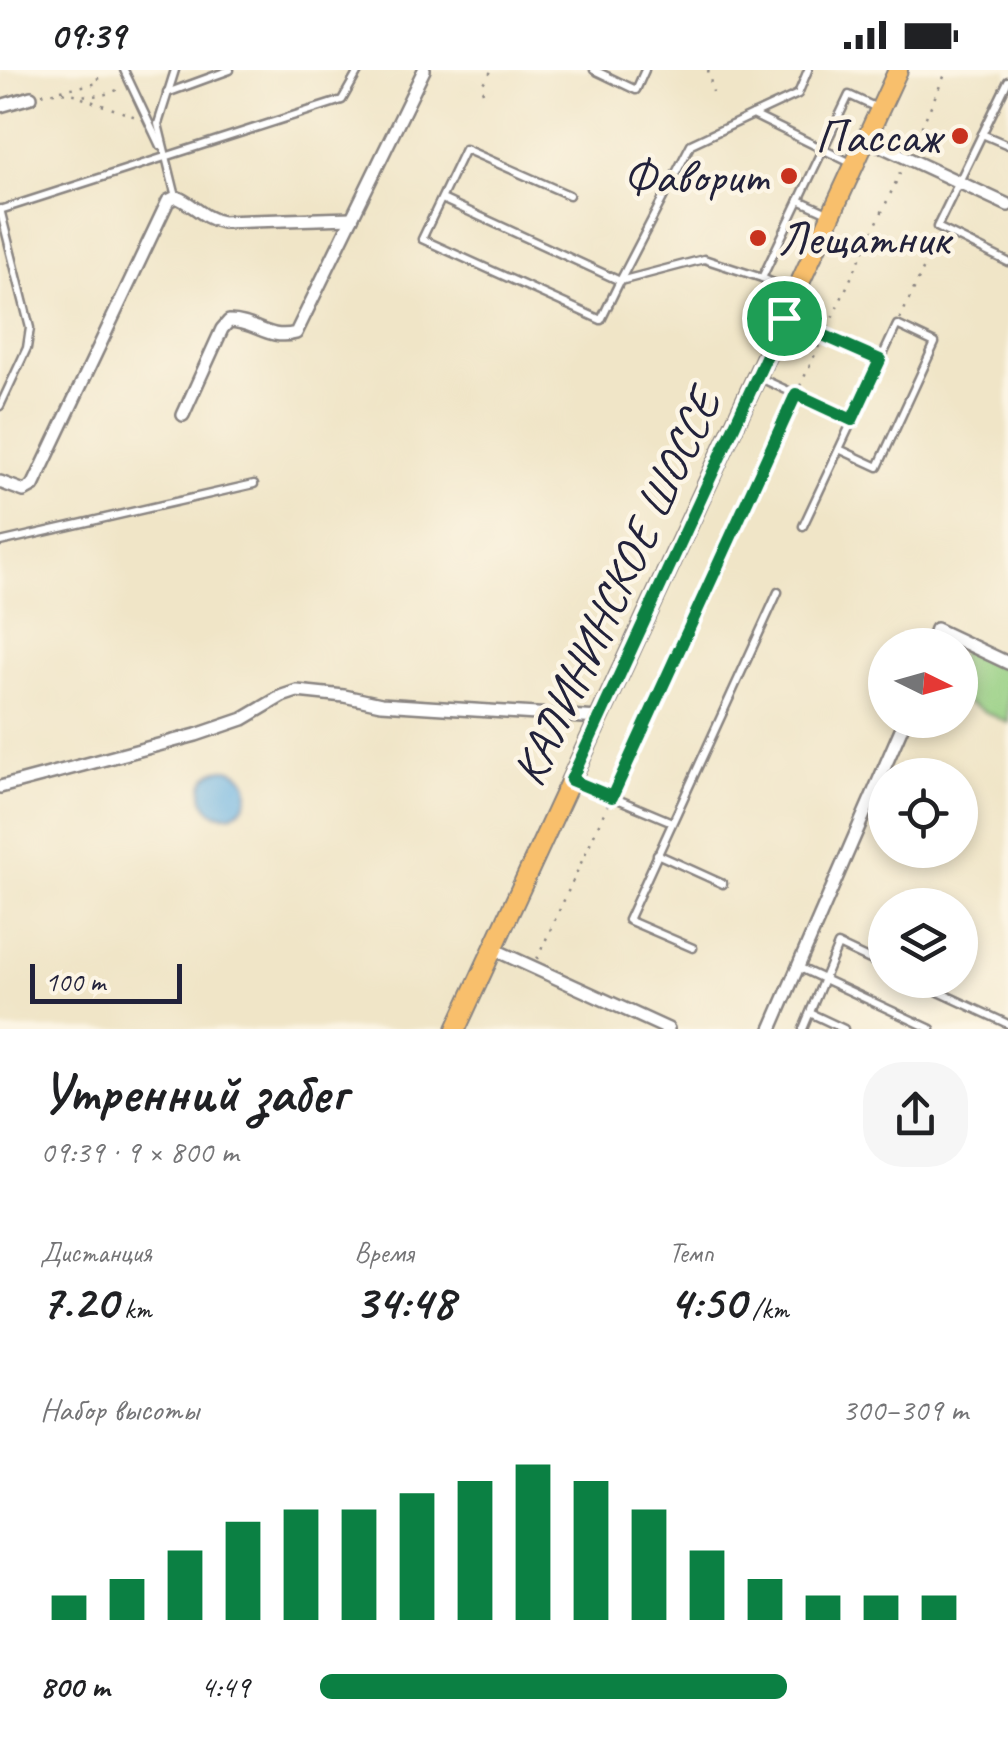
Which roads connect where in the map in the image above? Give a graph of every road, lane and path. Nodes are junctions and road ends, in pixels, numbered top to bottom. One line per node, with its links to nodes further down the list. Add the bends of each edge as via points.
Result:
1 (96, 70): 16 (path, via 100,83)
2 (124, 70): 15 (lane)
3 (175, 70): 19 (lane)
4 (230, 70): 19 (lane)
5 (359, 70): 30 (lane, via 342,100)
6 (424, 70): 41 (street)
7 (492, 70): 17 (path)
8 (594, 70): 9 (lane, via 636,90)
9 (644, 70)
10 (708, 70): 18 (path)
11 (808, 70): 24 (lane, via 798,94)
12 (898, 70): 23 (main road, КАЛИНИНСКОЕ ШОССЕ)
13 (947, 70): 31 (path)
14 (1008, 81): 26 (lane)
15 (130, 83): 21 (path); 25 (lane)
16 (54, 90): 20 (path); 21 (path)
17 (483, 92)
18 (713, 92)
19 (168, 93): 30 (lane, via 158,124)
20 (31, 97): 22 (street)
21 (81, 98): 25 (path)
22 (0, 106)
23 (880, 109): 27 (main road, КАЛИНИНСКОЕ ШОССЕ); 29 (lane, via 849,95)
24 (752, 115): 29 (lane); 45 (lane, via 691,144)
25 (148, 121): 30 (lane)
26 (982, 134): 28 (lane); 33 (lane)
27 (866, 139): 31 (street); 32 (main road, КАЛИНИНСКОЕ ШОССЕ)
28 (1008, 145)
29 (823, 149): 32 (lane); 37 (lane)
30 (164, 156): 35 (lane); 39 (lane)
31 (908, 158): 33 (street); 49 (path)
32 (854, 164): 40 (main road, КАЛИНИНСКОЕ ШОССЕ)
33 (959, 182): 38 (street); 42 (lane, via 937,227)
34 (569, 195): 36 (lane, via 465,149)
35 (176, 197): 41 (street, via 222,222); 57 (street, via 161,212 32,486 24,491)
36 (442, 198): 45 (lane); 45 (lane, via 422,239 602,320)
37 (799, 200): 40 (lane); 44 (lane)
38 (1008, 205)
39 (0, 210): 53 (lane, via 30,328)
40 (832, 214): 46 (main road, КАЛИНИНСКОЕ ШОССЕ)
41 (352, 218): 54 (street, via 296,333 280,337 229,321)
42 (942, 230): 43 (lane); 48 (path)
43 (1008, 262)
44 (762, 278): 45 (lane, via 704,259); 46 (lane)
45 (620, 282)
46 (795, 292): 47 (main road, КАЛИНИНСКОЕ ШОССЕ)
47 (784, 318): 49 (lane); 51 (main road, КАЛИНИНСКОЕ ШОССЕ)
48 (897, 325): 50 (lane); 56 (lane, via 935,343 878,467)
49 (824, 336): 50 (lane); 52 (path)
50 (880, 360): 55 (lane)
51 (757, 376): 52 (lane); 64 (main road, КАЛИНИНСКОЕ ШОССЕ)
52 (796, 394): 55 (lane); 68 (path)
53 (0, 406)
54 (183, 415)
55 (852, 420): 56 (lane)
56 (839, 449): 59 (lane)
57 (0, 482)
58 (254, 484): 60 (lane)
59 (802, 526)
60 (0, 542)
61 (778, 592): 69 (lane)
62 (978, 649): 63 (street)
63 (1008, 663)
64 (600, 718): 66 (main road, КАЛИНИНСКОЕ ШОССЕ); 67 (street, via 380,704 296,691 196,735)
65 (897, 738): 75 (street)
66 (571, 780): 68 (lane); 73 (main road, КАЛИНИНСКОЕ ШОССЕ)
67 (0, 787)
68 (612, 797): 69 (lane); 76 (path)
69 (672, 822): 70 (lane)
70 (658, 854): 71 (lane); 72 (lane, via 628,920)
71 (723, 884)
72 (693, 948)
73 (493, 949): 76 (street); 81 (main road, КАЛИНИНСКОЕ ШОССЕ)
74 (868, 959): 77 (lane, via 838,946)
75 (797, 966): 77 (lane); 83 (street)
76 (533, 967): 82 (street)
77 (824, 979): 79 (lane); 86 (lane)
78 (952, 998): 80 (lane)
79 (810, 1013): 84 (lane); 85 (lane)
80 (1008, 1024)
81 (456, 1029)
82 (668, 1029)
83 (771, 1029)
84 (803, 1029)
85 (844, 1029)
86 (931, 1029)

